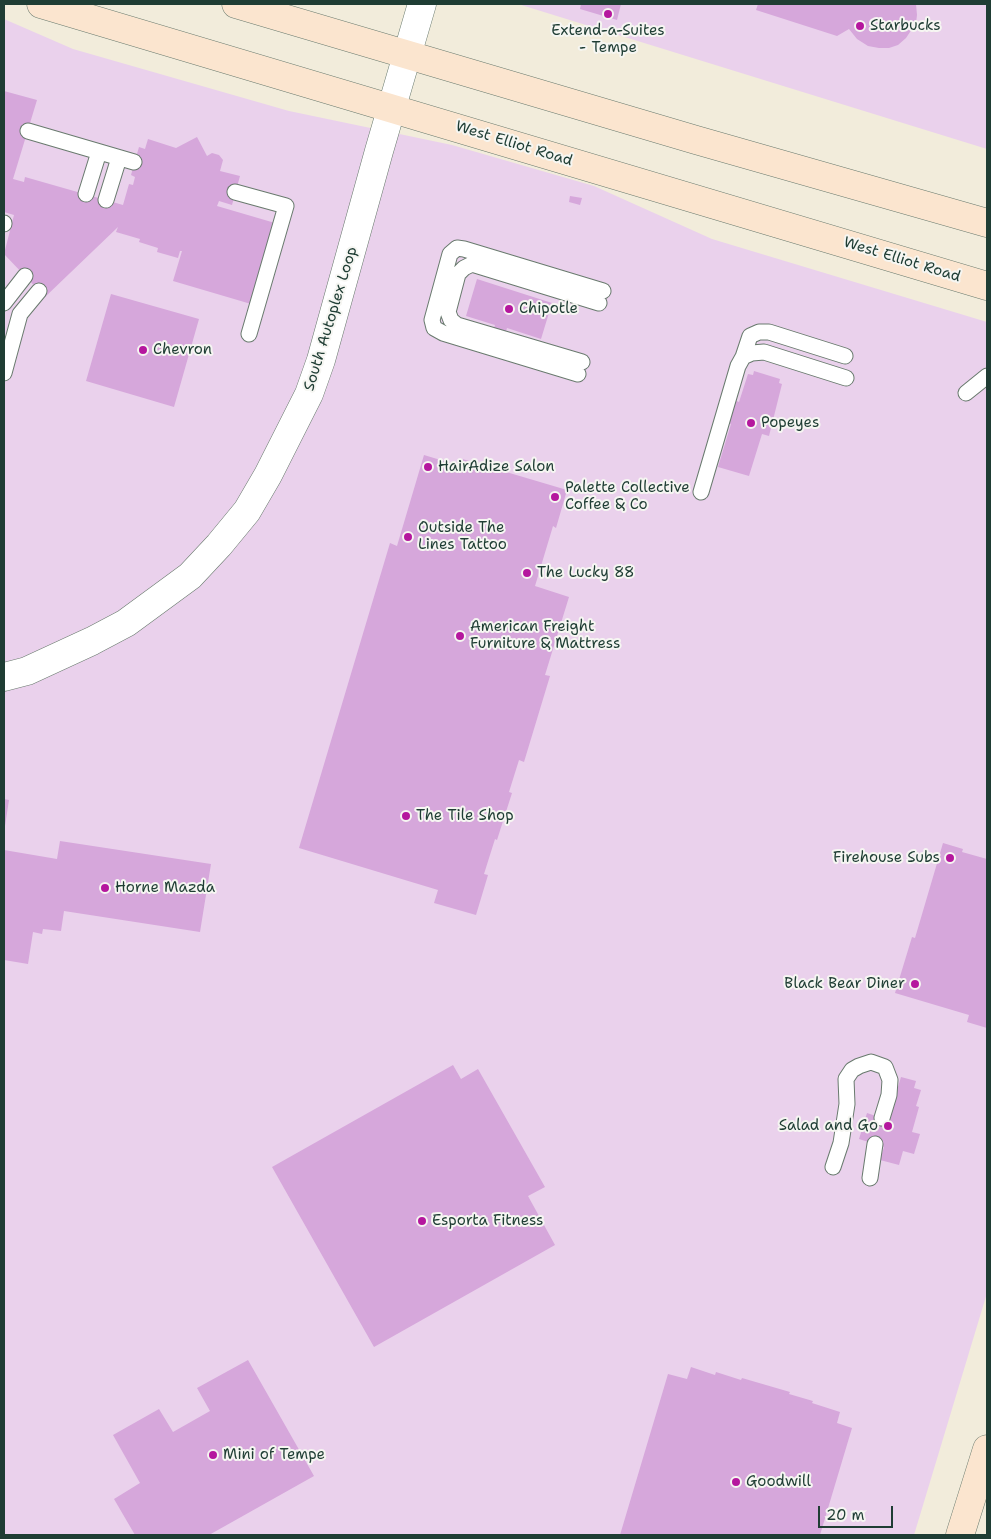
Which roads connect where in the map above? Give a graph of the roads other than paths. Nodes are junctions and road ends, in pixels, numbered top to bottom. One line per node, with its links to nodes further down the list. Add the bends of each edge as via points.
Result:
1 (41, 4): 5 (main road, West Elliot Road)
2 (236, 4): 4 (main road)
3 (422, 4): 4 (street, South Autoplex Loop)
4 (407, 56): 5 (street, South Autoplex Loop); 13 (main road)
5 (394, 98): 15 (main road, West Elliot Road); 27 (street, South Autoplex Loop, via 309,394 247,511 190,576 140,614 92,641 27,671)
6 (28, 132): 7 (lane)
7 (99, 152): 8 (lane); 11 (lane)
8 (119, 158): 9 (lane); 12 (lane)
9 (134, 162)
10 (235, 192): 18 (lane, via 286,206)
11 (86, 194)
12 (106, 200)
13 (987, 223)
14 (25, 276): 17 (lane)
15 (987, 286)
16 (39, 291): 22 (lane, via 20,314)
17 (4, 303)
18 (249, 334)
19 (845, 356): 20 (lane, via 769,332 759,332 750,336)
20 (743, 357): 24 (lane, via 764,352); 26 (lane)
21 (580, 368): 21 (lane, via 434,328 432,320 450,254 456,248 464,249 601,297 472,264 458,274 448,312 457,325)
22 (4, 372)
23 (987, 376): 25 (lane)
24 (846, 378)
25 (966, 393)
26 (701, 492)
27 (4, 677)
28 (882, 1118): 30 (lane, via 890,1080 885,1066 871,1062 852,1070 846,1079 847,1104 841,1143)
29 (875, 1144): 31 (lane)
30 (832, 1166)
31 (870, 1178)
32 (987, 1449): 33 (main road)
33 (960, 1535)

